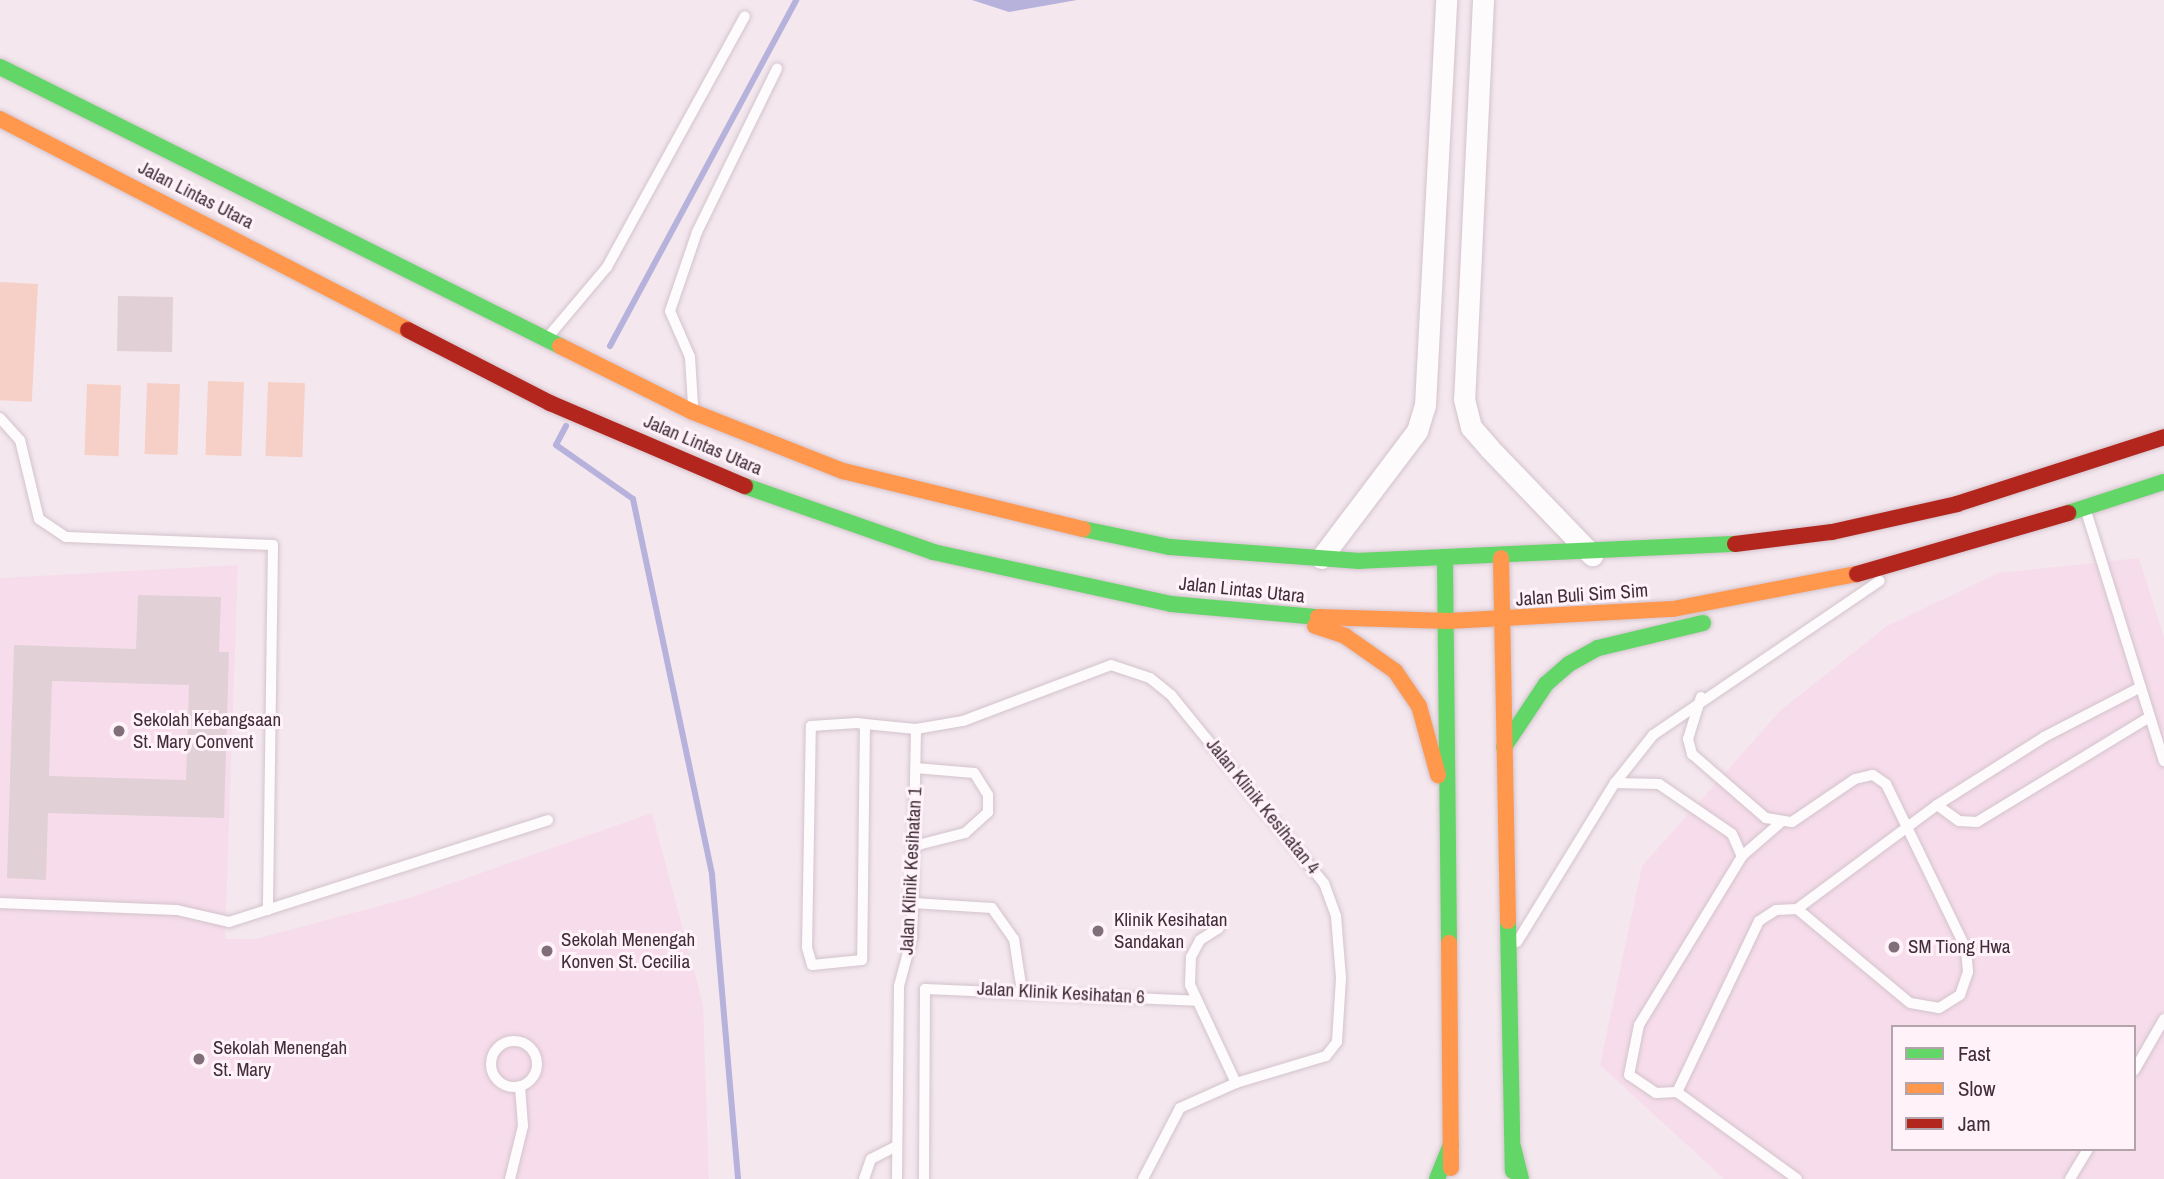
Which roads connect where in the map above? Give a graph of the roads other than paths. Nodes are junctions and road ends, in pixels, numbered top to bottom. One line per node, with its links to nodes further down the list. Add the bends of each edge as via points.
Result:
1 (1446, 0): 14 (street, via 1425,405 1411,440)
2 (1483, 0): 13 (street, via 1464,399 1472,427 1489,449)
3 (745, 16): 7 (lane, via 607,267)
4 (0, 66): 7 (main road, Jalan Lintas Utara)
5 (777, 69): 8 (lane, via 697,232 670,311 690,357)
6 (0, 119): 19 (main road, Jalan Lintas Utara, via 550,403 730,481 933,552 1046,582)
7 (545, 342): 8 (main road, Jalan Lintas Utara)
8 (693, 412): 14 (main road, Jalan Lintas Utara, via 844,471 943,500 1170,547)
9 (0, 418): 41 (lane, via 20,440 39,519 66,537 273,545)
10 (2160, 438): 13 (main road, Jalan Buli Sim Sim, via 1957,504 1832,531)
11 (2164, 482): 12 (main road, Jalan Buli Sim Sim)
12 (2085, 505): 17 (main road, Jalan Buli Sim Sim); 22 (lane)
13 (1592, 555): 15 (main road, Jalan Buli Sim Sim)
14 (1321, 558): 16 (main road, Jalan Lintas Utara)
15 (1502, 558): 16 (main road, Jalan Buli Sim Sim); 21 (main road)
16 (1445, 561): 20 (main road)
17 (1906, 565): 18 (main road, Jalan Buli Sim Sim); 23 (lane)
18 (1810, 586): 21 (main road, Jalan Buli Sim Sim, via 1631,614); 27 (main road, via 1766,606 1598,648 1546,684)
19 (1262, 615): 20 (main road, Jalan Lintas Utara); 32 (main road, via 1345,636 1395,671 1419,706)
20 (1449, 621): 21 (main road, Jalan Lintas Utara); 32 (main road)
21 (1502, 621): 27 (main road, Jalan Buli Sim Sim)
22 (2141, 687): 24 (lane); 31 (lane, via 2044,737)
23 (1701, 697): 30 (lane, via 1653,735); 34 (lane, via 1688,739 1692,754)
24 (2150, 717): 28 (lane); 31 (lane, via 1977,822 1959,821)
25 (865, 724): 25 (lane, via 821,724 806,733 807,947 816,968 862,960); 26 (lane)
26 (916, 729): 29 (lane, Jalan Klinik Kesihatan 1); 48 (lane, Jalan Klinik Kesihatan 4, via 1003,709 1111,665 1150,678 1171,695 1314,867 1336,916 1341,978 1332,1050)
27 (1504, 747): 43 (main road, Jalan Buli Sim Sim)
28 (2164, 761)
29 (915, 768): 36 (lane, Jalan Klinik Kesihatan 1); 36 (lane, via 975,773 988,795 988,812 964,833)
30 (1615, 783): 37 (lane, via 1659,784 1732,834); 43 (lane)
31 (1937, 805): 35 (lane)
32 (1447, 807): 51 (main road)
33 (548, 820): 41 (lane)
34 (1780, 823): 35 (lane, via 1792,822 1855,779 1873,775 1886,784); 37 (lane)
35 (1911, 828): 40 (lane); 40 (lane, via 1966,949 1968,972 1960,995 1939,1007 1910,1003)
36 (914, 846): 39 (lane, Jalan Klinik Kesihatan 1)
37 (1742, 856): 50 (lane, via 1639,1025 1629,1052 1629,1075 1656,1093)
38 (0, 903): 41 (lane, via 177,910 219,922)
39 (913, 903): 44 (lane, via 992,908 1014,939); 52 (lane, Jalan Klinik Kesihatan 1, via 912,937 899,986)
40 (1797, 909): 50 (lane, via 1776,910 1759,920)
41 (268, 910)
42 (1219, 928): 45 (lane, via 1200,940 1191,957)
43 (1509, 957): 53 (main road, Jalan Buli Sim Sim)
44 (1022, 991): 45 (lane, Jalan Klinik Kesihatan 6); 58 (lane, Jalan Klinik Kesihatan 6, via 925,989)
45 (1197, 1001): 48 (lane)
46 (2164, 1018): 47 (lane)
47 (2136, 1067)
48 (1236, 1083): 59 (lane, via 1180,1108)
49 (520, 1086): 49 (lane, via 504,1085 493,1074 494,1051 506,1041 522,1041 537,1057 533,1079); 55 (lane, via 523,1126)
50 (1677, 1092): 64 (lane)
51 (1451, 1145): 60 (main road); 61 (main road)
52 (897, 1146): 56 (lane, via 871,1159); 57 (lane, Jalan Klinik Kesihatan 1)
53 (1513, 1147): 62 (main road, Jalan Buli Sim Sim); 63 (main road)
54 (2087, 1151): 65 (lane)
55 (510, 1179)
56 (864, 1179)
57 (897, 1179)
58 (924, 1179)
59 (1143, 1179)
60 (1437, 1179)
61 (1451, 1179)
62 (1513, 1179)
63 (1521, 1179)
64 (1797, 1179)
65 (2070, 1179)

